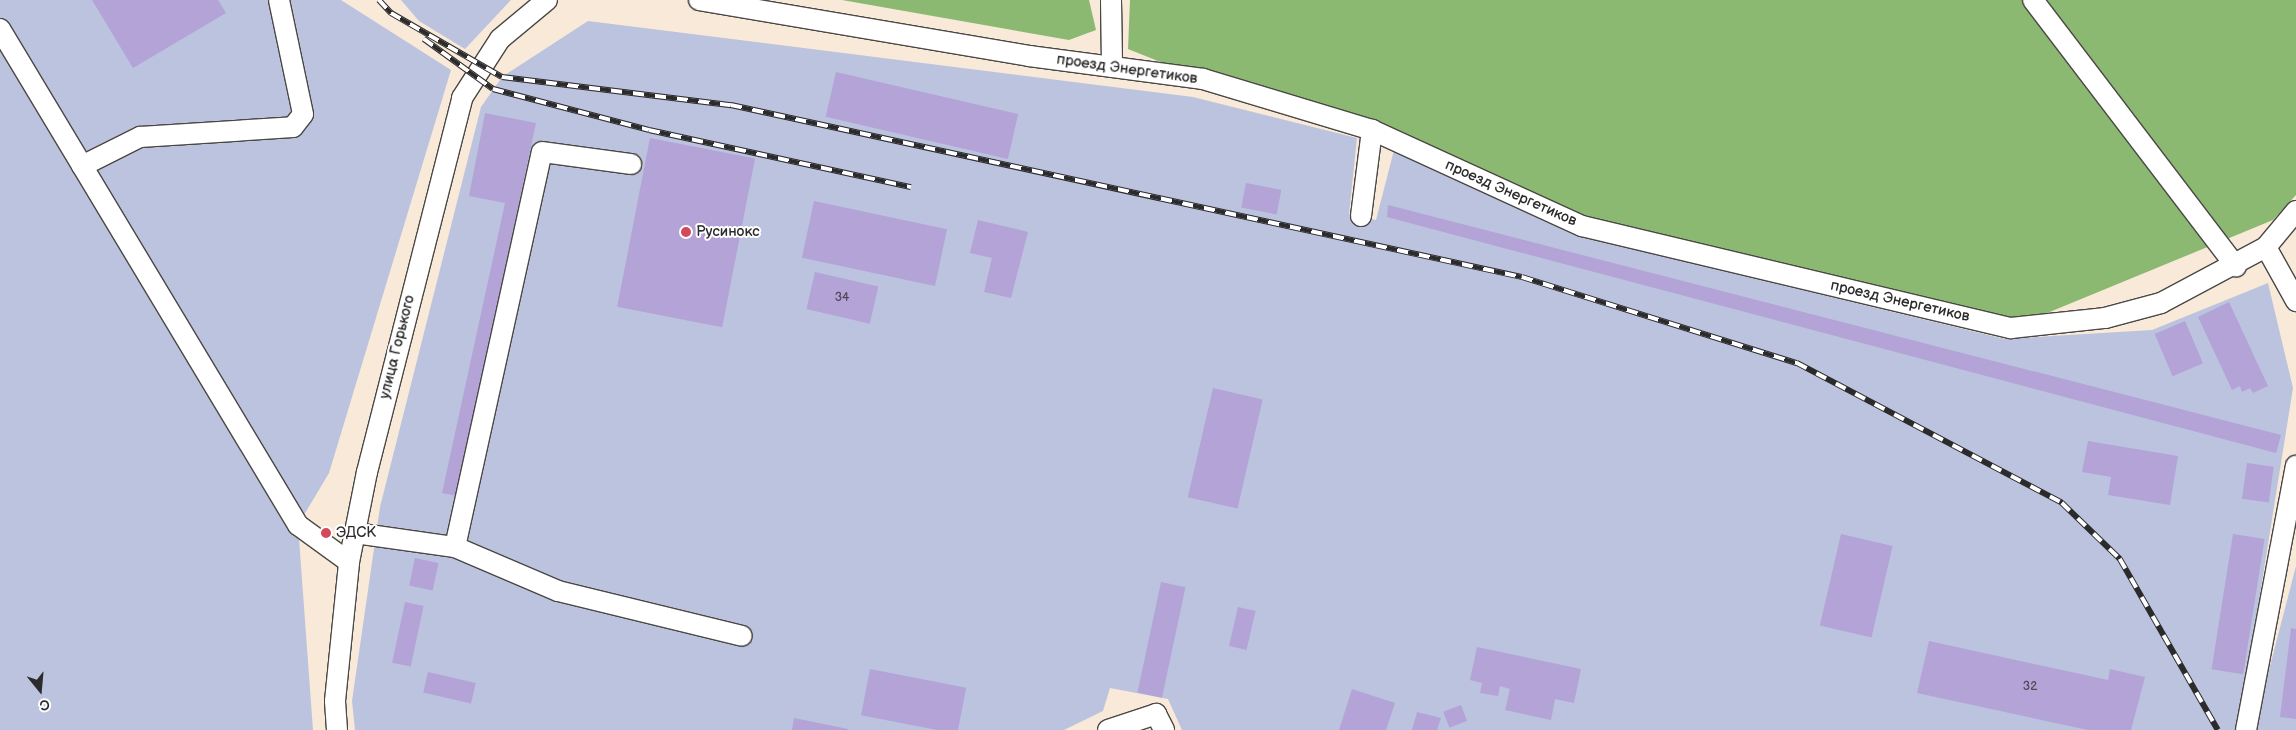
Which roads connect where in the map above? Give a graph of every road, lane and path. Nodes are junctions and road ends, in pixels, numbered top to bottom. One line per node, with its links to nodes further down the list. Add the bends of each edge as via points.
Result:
1 (279, 0): 10 (street, via 303,114 293,127 140,137)
2 (547, 0): 17 (street, улица Горького, via 500,40 462,98)
3 (699, 0): 7 (street, проезд Энергетиков)
4 (1111, 0): 7 (street)
5 (2033, 0): 14 (street)
6 (0, 29): 10 (street)
7 (1112, 67): 8 (street, проезд Энергетиков, via 1203,79)
8 (1372, 130): 12 (street); 14 (street, проезд Энергетиков, via 1582,226 2011,328 2105,318 2161,303)
9 (631, 164): 18 (street, via 542,152)
10 (82, 166): 19 (street, via 298,526)
11 (2296, 211): 13 (street, проезд Энергетиков)
12 (1361, 216)
13 (2266, 247): 14 (street, проезд Энергетиков); 15 (street)
14 (2236, 266)
15 (2296, 301)
16 (2295, 477): 24 (street)
17 (355, 533): 18 (street); 19 (street, улица Горького)
18 (455, 547): 20 (street, via 558,591)
19 (349, 562): 21 (street, улица Горького, via 335,701)
20 (742, 636)
21 (337, 730)
22 (1108, 730): 23 (street, via 1156,714)
23 (1164, 730)
24 (2246, 730)

